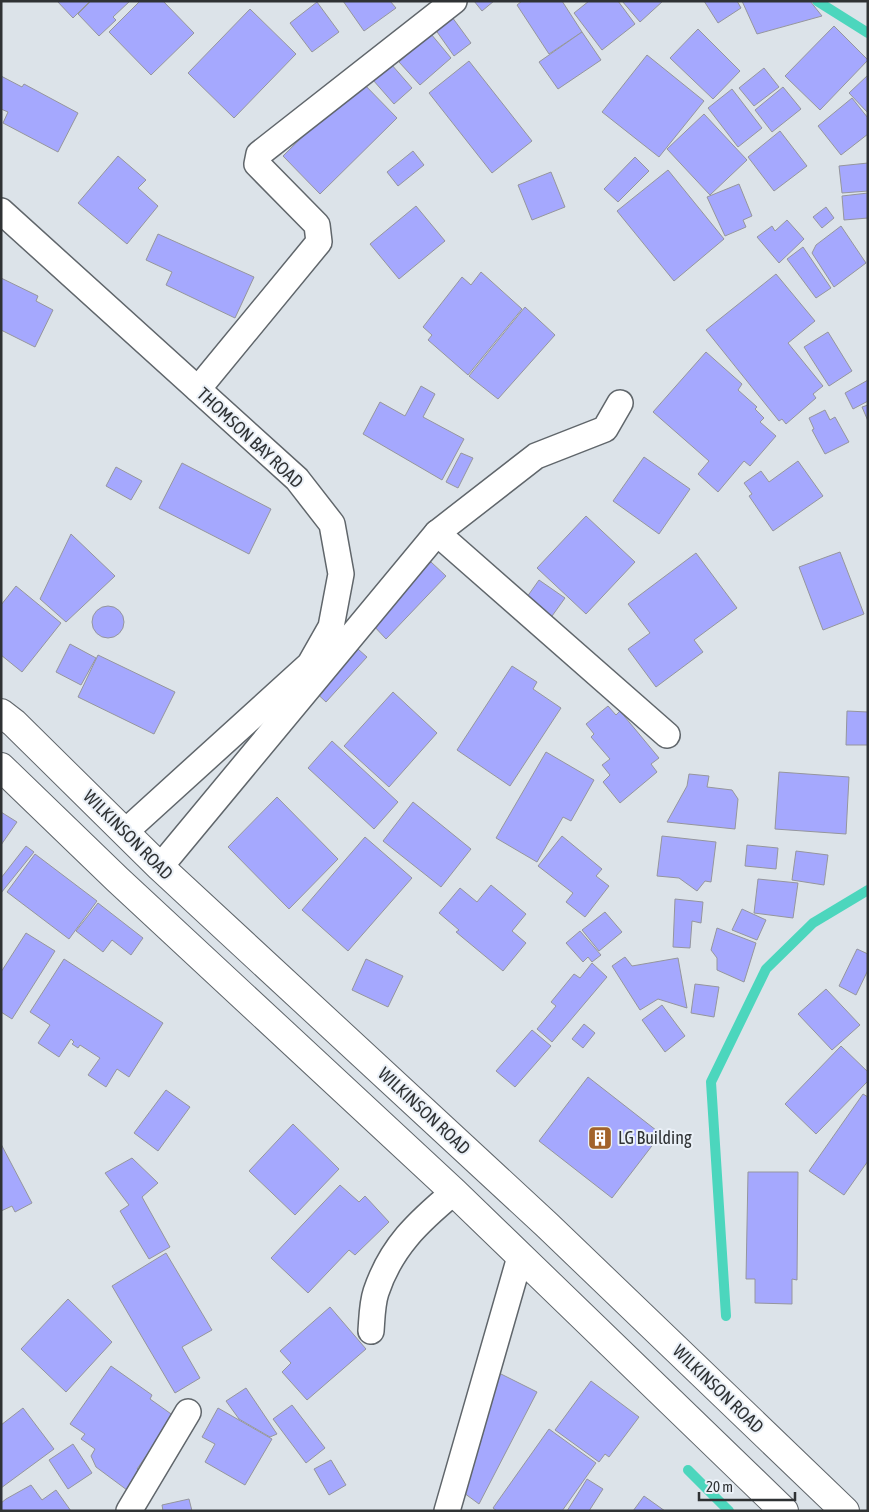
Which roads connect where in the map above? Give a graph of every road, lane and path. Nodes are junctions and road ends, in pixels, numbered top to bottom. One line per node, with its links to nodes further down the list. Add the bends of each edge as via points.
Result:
1 (454, 1): 3 (street, via 259,154 257,164 317,225 319,242)
2 (1, 211): 3 (street, THOMSON BAY ROAD)
3 (198, 390): 9 (street, THOMSON BAY ROAD, via 298,479 332,524 341,574 331,627 310,664)
4 (620, 403): 5 (street, via 605,429 536,456)
5 (437, 533): 7 (street); 10 (street)
6 (1, 713): 9 (main road, WILKINSON ROAD)
7 (667, 735)
8 (1, 767): 11 (main road)
9 (125, 832): 10 (main road, WILKINSON ROAD)
10 (160, 867): 18 (main road, WILKINSON ROAD, via 547,1225)
11 (454, 1192): 12 (main road); 13 (street, via 418,1222 392,1256 376,1293)
12 (520, 1257): 16 (street); 17 (main road)
13 (371, 1331)
14 (188, 1412): 15 (street)
15 (129, 1511)
16 (447, 1511)
17 (784, 1511)
18 (845, 1511)

